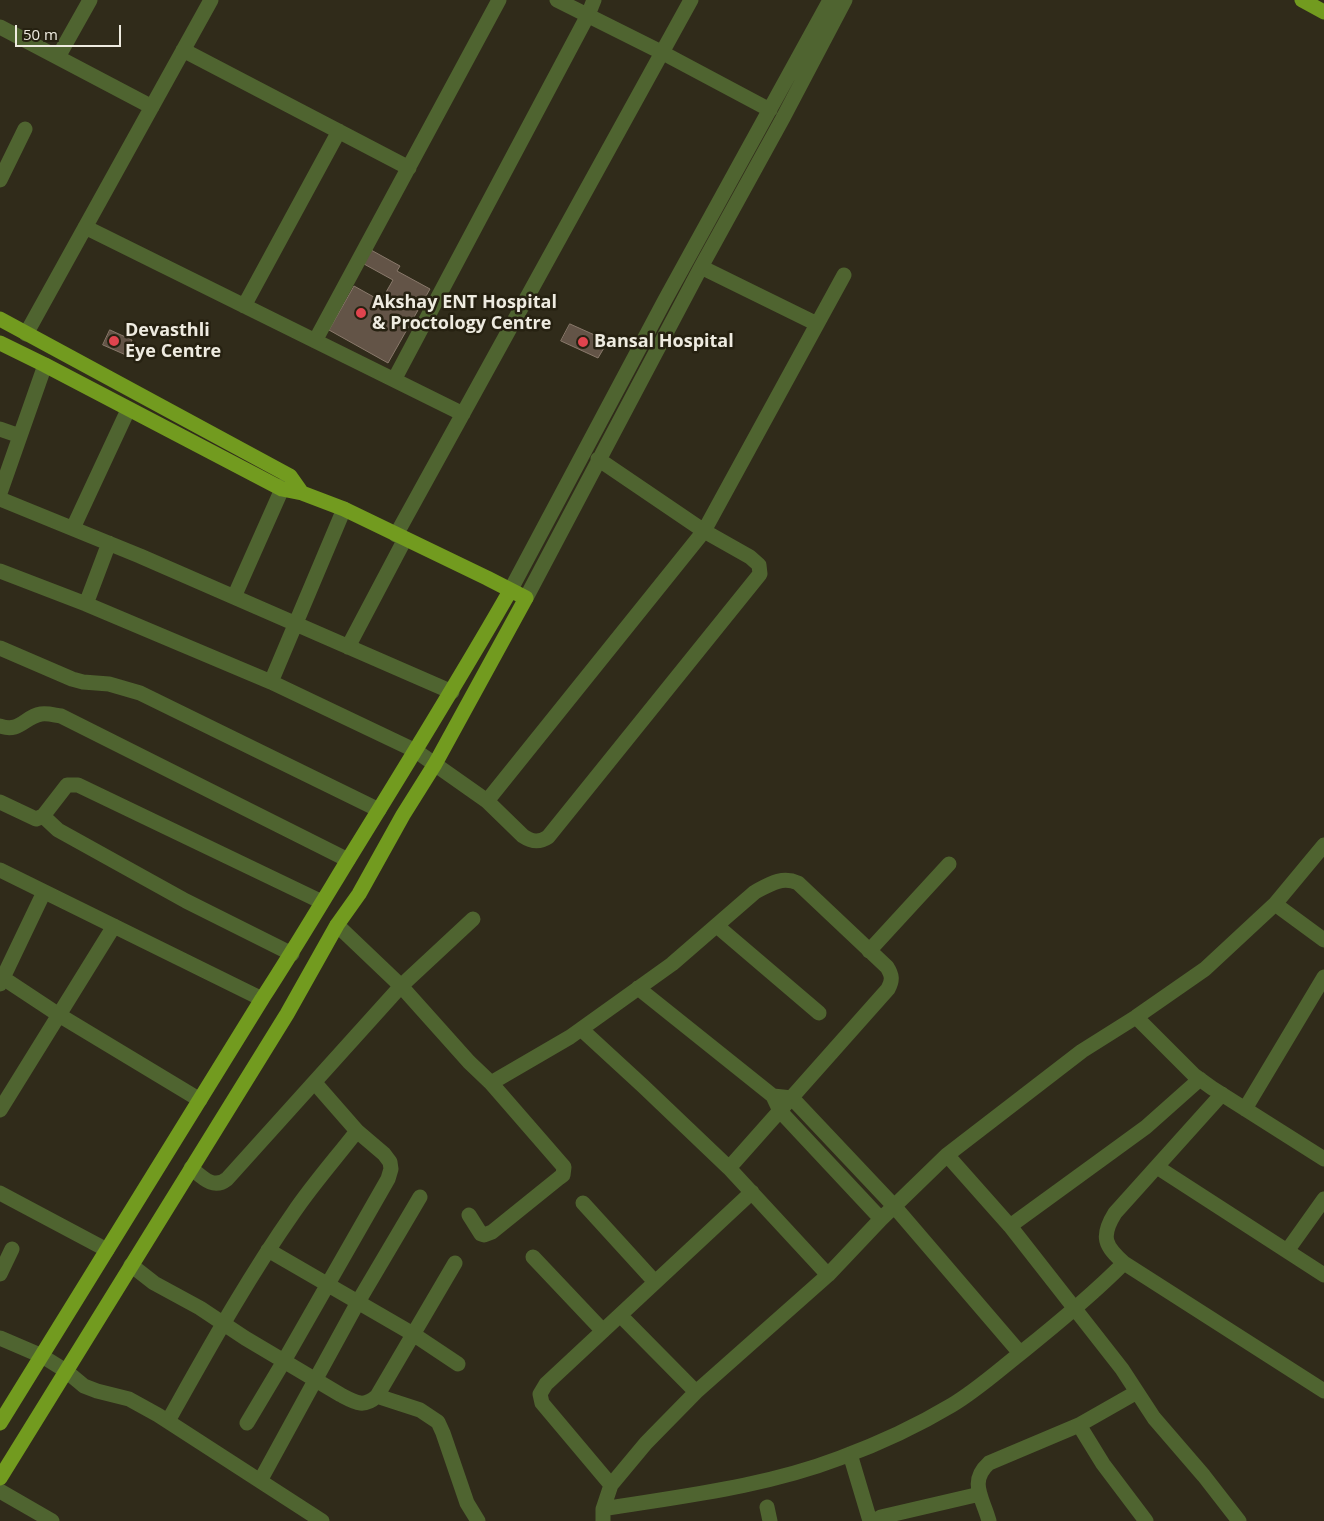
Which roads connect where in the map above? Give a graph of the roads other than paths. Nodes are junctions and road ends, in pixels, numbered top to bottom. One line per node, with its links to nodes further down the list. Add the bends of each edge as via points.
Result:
1 (90, 0): 15 (street)
2 (211, 0): 13 (street)
3 (499, 0): 20 (street)
4 (557, 0): 11 (street)
5 (594, 0): 11 (street)
6 (691, 0): 14 (street)
7 (830, 0): 17 (street)
8 (845, 0): 23 (street)
9 (1302, 0): 10 (main road)
10 (1324, 12)
11 (588, 15): 14 (street); 32 (street)
12 (0, 27): 15 (street)
13 (183, 50): 16 (street); 19 (street)
14 (663, 53): 17 (street); 34 (street)
15 (58, 57): 16 (street)
16 (152, 107): 22 (street)
17 (770, 110): 49 (street)
18 (26, 129): 21 (street)
19 (339, 131): 20 (street); 25 (street)
20 (409, 168): 29 (street)
21 (0, 180)
22 (85, 227): 25 (street); 28 (street)
23 (701, 267): 27 (street); 37 (street)
24 (844, 275): 27 (street)
25 (244, 306): 29 (street)
26 (0, 320): 28 (main road)
27 (817, 324): 45 (street)
28 (26, 334): 38 (main road)
29 (316, 341): 32 (street)
30 (0, 343): 31 (main road)
31 (45, 365): 33 (main road); 36 (street)
32 (394, 380): 34 (street)
33 (128, 410): 39 (main road); 44 (street)
34 (462, 414): 46 (street)
35 (0, 429): 36 (street)
36 (20, 436): 40 (street)
37 (598, 459): 45 (street); 51 (street)
38 (290, 476): 39 (street); 41 (main road)
39 (282, 489): 41 (main road); 50 (street)
40 (0, 493)
41 (302, 493): 43 (main road)
42 (0, 499): 44 (street)
43 (344, 509): 46 (main road); 53 (street)
44 (73, 528): 47 (street)
45 (704, 531): 61 (street); 61 (street, via 750,556 759,564 758,578 548,837 540,841 530,840)
46 (401, 537): 49 (main road); 54 (street)
47 (109, 543): 50 (street); 52 (street)
48 (0, 572): 52 (street)
49 (510, 590): 51 (main road); 57 (main road)
50 (234, 597): 53 (street)
51 (526, 598): 60 (main road)
52 (86, 604): 56 (street)
53 (294, 623): 54 (street); 56 (street)
54 (348, 647): 57 (street)
55 (0, 648): 63 (street, via 72,679 109,684 140,693)
56 (270, 682): 59 (street)
57 (452, 692): 59 (main road)
58 (0, 726): 66 (street, via 16,728 40,714 61,716)
59 (416, 751): 60 (street); 63 (main road)
60 (436, 764): 61 (street); 73 (main road)
61 (487, 801)
62 (0, 802): 64 (street, via 36,819)
63 (379, 810): 66 (main road)
64 (43, 816): 70 (street, via 63,787 78,785); 78 (street, via 58,830 186,901)
65 (1324, 845): 71 (street)
66 (348, 860): 70 (main road)
67 (949, 864): 77 (street)
68 (0, 870): 69 (street)
69 (44, 892): 74 (street); 80 (street)
70 (322, 902): 78 (main road)
71 (1275, 904): 76 (street); 86 (street, via 1205,969)
72 (473, 919): 81 (street)
73 (338, 925): 81 (street); 102 (main road)
74 (114, 926): 83 (street); 85 (street)
75 (717, 926): 77 (street, via 755,892 771,883 791,880); 82 (street); 84 (street)
76 (1324, 940)
77 (869, 951): 93 (street, via 887,967 892,976 891,982)
78 (292, 954): 83 (main road)
79 (1324, 977): 95 (street)
80 (1, 981): 85 (street)
81 (401, 986): 88 (street); 90 (street)
82 (638, 988): 87 (street); 92 (street)
83 (262, 999): 94 (main road)
84 (819, 1013)
85 (59, 1015): 94 (street); 96 (street)
86 (1136, 1017): 89 (street); 99 (street, via 1082,1051)
87 (581, 1029): 88 (street); 103 (street)
88 (488, 1079): 110 (street, via 560,1161 564,1170 560,1178 488,1234 481,1234)
89 (1200, 1079): 91 (street); 112 (street, via 1146,1127)
90 (316, 1083): 98 (street); 102 (street, via 223,1183 208,1182)
91 (1222, 1094): 95 (street); 101 (street)
92 (773, 1096): 93 (street); 97 (street)
93 (792, 1098): 97 (street); 109 (street)
94 (200, 1100): 114 (main road)
95 (1245, 1109): 100 (street)
96 (0, 1110)
97 (780, 1111): 103 (street); 111 (street)
98 (358, 1131): 115 (street); 125 (street, via 384,1154 390,1162 390,1169 388,1179)
99 (947, 1155): 109 (street); 112 (street)
100 (1324, 1159)
101 (1157, 1166): 116 (street); 120 (street, via 1115,1214 1107,1228 1106,1241)
102 (191, 1168): 119 (main road)
103 (729, 1168): 104 (street)
104 (752, 1192): 122 (street); 124 (street)
105 (0, 1193): 114 (street)
106 (420, 1197): 126 (street)
107 (1324, 1199): 116 (street)
108 (583, 1203): 124 (street)
109 (894, 1206): 111 (street); 133 (street)
110 (469, 1215)
111 (881, 1219): 122 (street)
112 (1010, 1226): 127 (street)
113 (12, 1249): 121 (street)
114 (107, 1250): 134 (main road)
115 (268, 1250): 125 (street); 129 (street)
116 (1287, 1251): 123 (street)
117 (533, 1257): 130 (street)
118 (455, 1263): 131 (street)
119 (131, 1265): 129 (street, via 154,1283); 137 (main road)
120 (1114, 1272): 127 (street); 139 (street)
121 (0, 1274)
122 (828, 1275): 140 (street)
123 (1324, 1275)
124 (655, 1282): 128 (street)
125 (328, 1285): 126 (street); 135 (street)
126 (358, 1302): 131 (street); 138 (street)
127 (1075, 1309): 133 (street); 141 (street)
128 (620, 1314): 130 (street); 140 (street)
129 (222, 1323): 135 (street); 143 (street)
130 (602, 1331): 150 (street, via 546,1384 540,1398)
131 (413, 1334): 136 (street); 142 (street)
132 (0, 1338): 134 (street)
133 (1020, 1354): 147 (street, via 953,1404)
134 (42, 1356): 137 (street); 144 (main road)
135 (284, 1361): 138 (street); 145 (street)
136 (458, 1364)
137 (66, 1371): 143 (street, via 84,1386 130,1399); 148 (main road)
138 (316, 1380): 142 (street, via 360,1403 371,1402); 149 (street)
139 (1324, 1391)
140 (696, 1392): 150 (street, via 646,1443)
141 (1137, 1392): 146 (street); 160 (street, via 1154,1418)
142 (377, 1396): 156 (street, via 420,1410 438,1422 467,1503)
143 (168, 1421): 149 (street)
144 (0, 1423)
145 (247, 1423)
146 (1079, 1425): 152 (street, via 989,1463 978,1477); 159 (street, via 1103,1464)
147 (850, 1454): 153 (street, via 795,1472); 157 (street)
148 (0, 1478)
149 (260, 1481): 155 (street)
150 (611, 1485): 153 (street)
151 (0, 1491): 154 (street)
152 (980, 1494): 157 (street); 158 (street)
153 (603, 1515)
154 (52, 1521)
155 (322, 1521)
156 (478, 1521)
157 (872, 1521)
158 (989, 1521)
159 (1146, 1521)
160 (1239, 1521)

